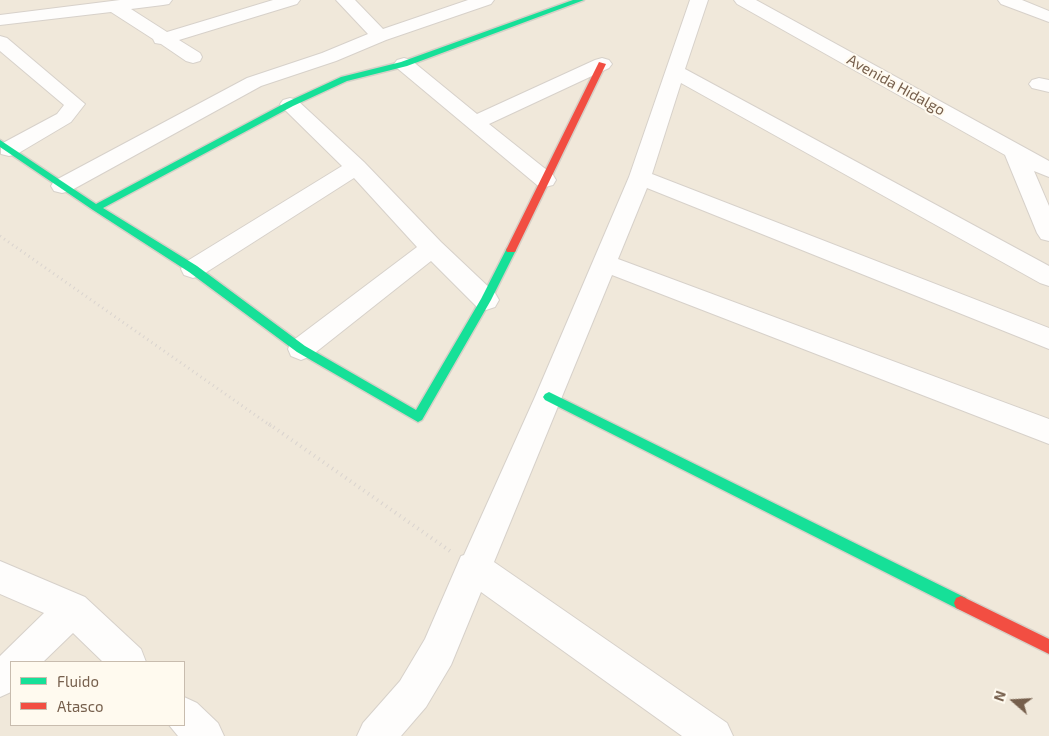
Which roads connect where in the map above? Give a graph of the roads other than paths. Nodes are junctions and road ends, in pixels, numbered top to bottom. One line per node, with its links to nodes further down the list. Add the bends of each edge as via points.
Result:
1 (163, 0): 9 (street)
2 (292, 0): 13 (street)
3 (345, 0): 12 (street)
4 (485, 0): 12 (street)
5 (580, 0): 17 (street)
6 (700, 0): 19 (street)
7 (743, 0): 26 (street, Avenida Hidalgo)
8 (1007, 0): 10 (street)
9 (116, 7): 11 (street); 13 (street)
10 (1049, 16)
11 (0, 20)
12 (380, 36): 16 (street)
13 (162, 39): 15 (street)
14 (0, 42): 25 (street, via 75,104 64,118)
15 (193, 57)
16 (329, 57): 20 (street); 31 (street, via 254,82)
17 (404, 64): 20 (street); 24 (street)
18 (602, 64): 21 (street); 22 (street)
19 (676, 72): 29 (street); 37 (street)
20 (344, 78): 23 (street)
21 (565, 81): 22 (street, via 584,87); 24 (street)
22 (587, 94): 30 (street)
23 (290, 104): 27 (street); 32 (street)
24 (476, 122): 30 (street)
25 (4, 146): 31 (street)
26 (1015, 152): 28 (street, Avenida Hidalgo); 33 (street)
27 (356, 167): 34 (street); 36 (street)
28 (1049, 170)
29 (640, 177): 35 (street); 39 (street)
30 (545, 180): 38 (street)
31 (62, 186): 32 (street)
32 (96, 208): 36 (street)
33 (1049, 232)
34 (432, 248): 38 (street); 40 (street)
35 (605, 263): 41 (street); 42 (street)
36 (193, 269): 40 (street)
37 (1049, 277)
38 (486, 300): 40 (street, via 418,417)
39 (1049, 339)
40 (301, 349)
41 (549, 397): 43 (street); 46 (street)
42 (1049, 432)
43 (473, 567): 53 (street, via 438,652 412,694); 54 (street)
44 (0, 577): 45 (street)
45 (72, 609): 47 (street); 48 (street)
46 (1049, 647)
47 (19, 661)
48 (127, 661)
49 (10, 669): 50 (street)
50 (0, 679)
51 (185, 717): 52 (street)
52 (205, 736)
53 (376, 736)
54 (714, 736)

